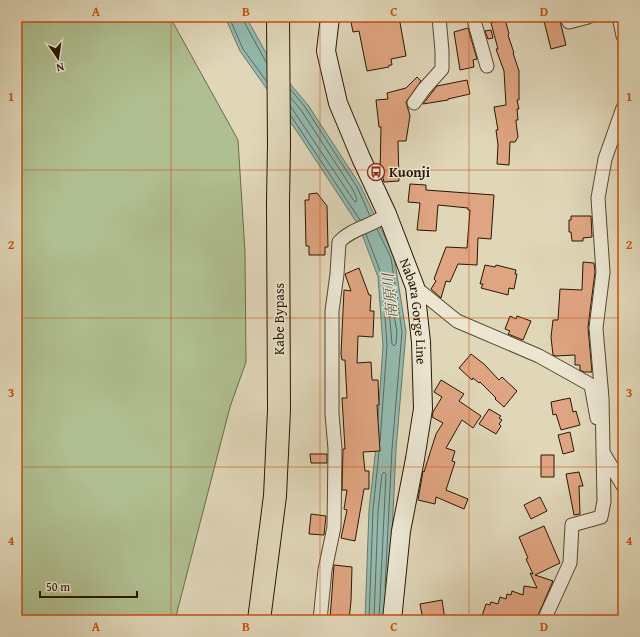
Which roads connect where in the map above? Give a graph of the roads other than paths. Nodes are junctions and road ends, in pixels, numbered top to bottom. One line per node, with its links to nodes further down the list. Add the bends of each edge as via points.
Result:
1 (330, 17): 12 (main road, Nabara Gorge Line, via 326,51 338,102)
2 (439, 17): 10 (street, via 442,69)
3 (473, 17): 9 (street)
4 (567, 17): 5 (street, via 569,22)
5 (588, 17)
6 (620, 17): 8 (street)
7 (278, 24): 17 (highway, Kabe Bypass, via 279,410 275,496)
8 (623, 36)
9 (487, 66)
10 (414, 103)
11 (623, 108): 14 (street, via 605,159 598,198 603,272 596,328)
12 (384, 217): 13 (main road, Nabara Gorge Line); 18 (street, via 347,234 339,242 332,311 334,527 325,570)
13 (415, 287): 14 (street, via 457,321 539,356 590,385 598,423); 19 (main road, Nabara Gorge Line, via 422,342 423,409 401,531)
14 (603, 427): 15 (street)
15 (603, 453): 16 (street); 20 (street, via 604,501 601,517 572,525 570,563)
16 (623, 486)
17 (258, 620)
18 (320, 620)
19 (392, 620)
20 (544, 620)

